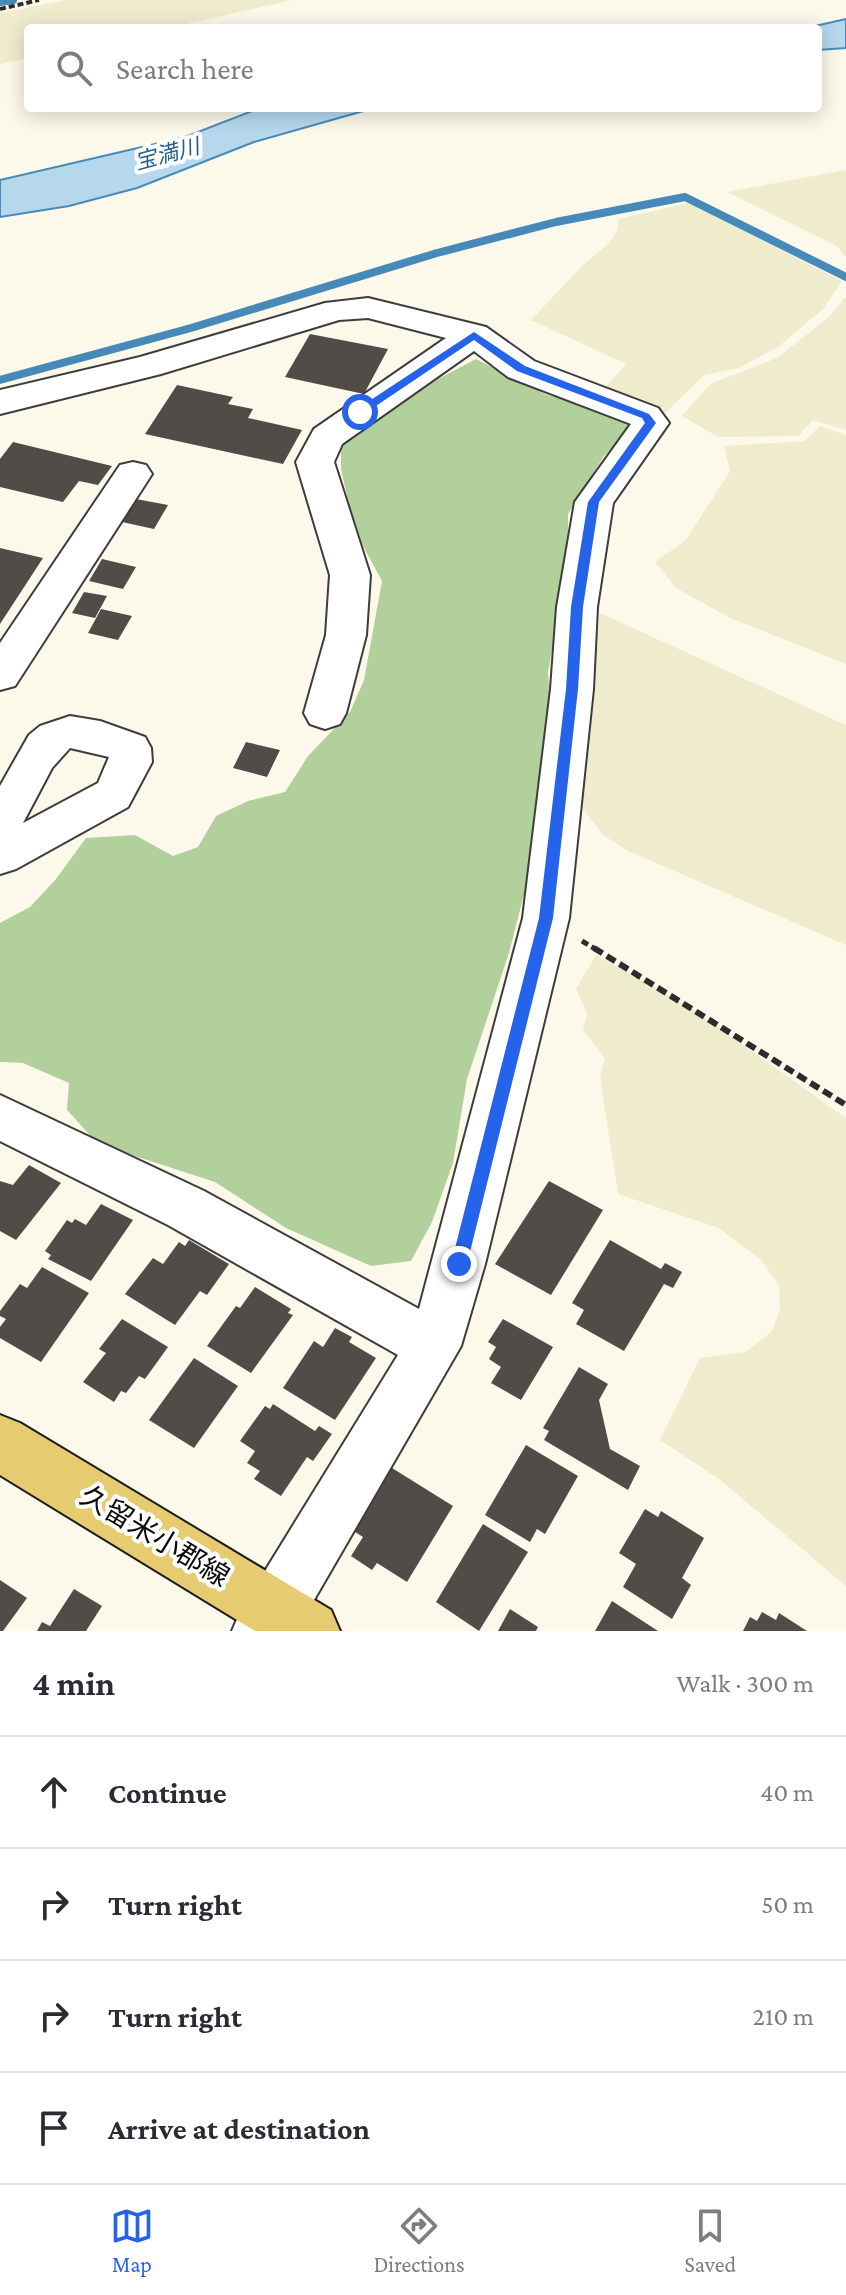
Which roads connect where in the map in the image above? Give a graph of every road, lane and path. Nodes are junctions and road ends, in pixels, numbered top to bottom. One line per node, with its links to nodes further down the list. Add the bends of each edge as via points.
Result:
1 (39, 0): 2 (path)
2 (0, 9)
3 (474, 335): 4 (street, via 368,308 337,310 148,366); 7 (street, via 327,437 315,462 350,575 346,635); 10 (street, via 521,369 645,416 651,423 594,502 577,607)
4 (0, 402)
5 (133, 474): 6 (street)
6 (0, 675)
7 (325, 713)
8 (0, 820): 9 (street, via 13,807 40,749 55,734 73,730 130,748 131,762 113,795)
9 (0, 856)
10 (546, 918): 11 (path); 13 (street)
11 (846, 1105)
12 (0, 1117): 13 (street, via 186,1208)
13 (434, 1346): 15 (street)
14 (0, 1443): 15 (main road, 久留米小郡線)
15 (283, 1624)

